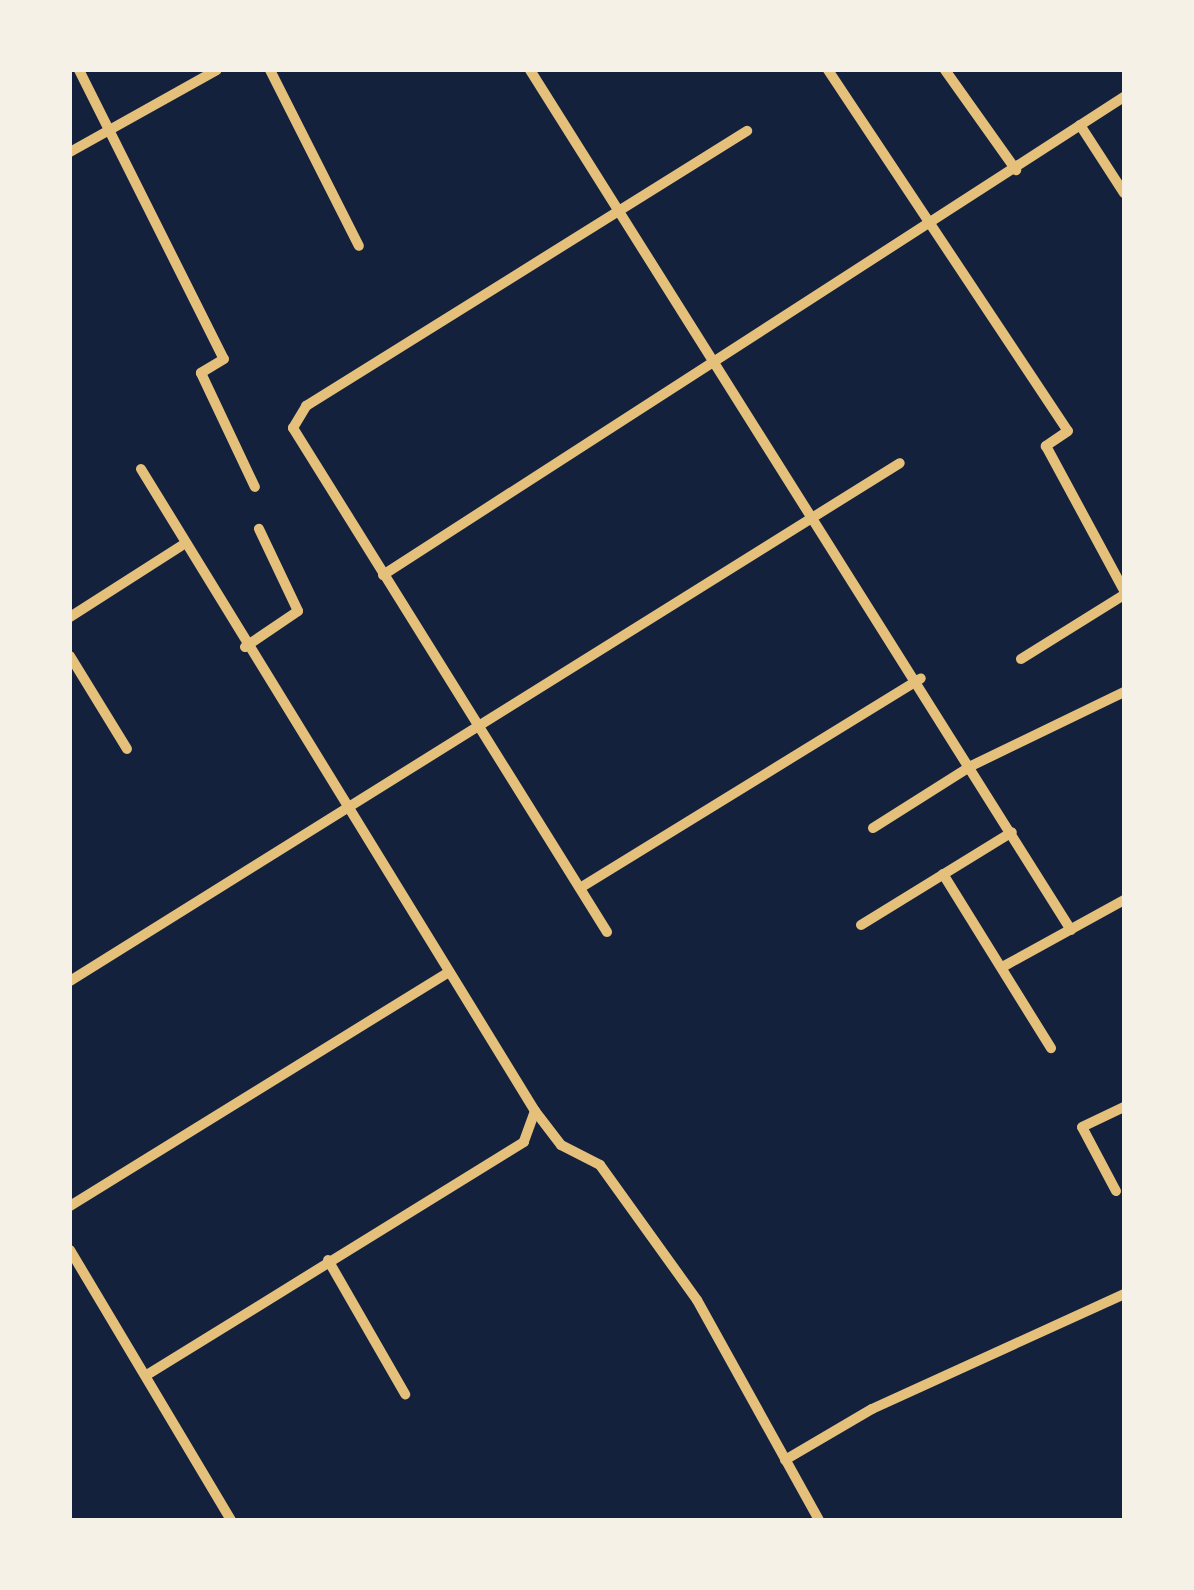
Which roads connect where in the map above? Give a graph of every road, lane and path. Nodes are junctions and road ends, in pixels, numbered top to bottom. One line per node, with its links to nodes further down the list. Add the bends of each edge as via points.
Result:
1 (79, 70): 9 (street)
2 (217, 70): 9 (street)
3 (270, 70): 16 (street)
4 (530, 70): 14 (street)
5 (828, 70): 15 (street)
6 (944, 70): 12 (street)
7 (1124, 97): 8 (street)
8 (1080, 125): 12 (street); 13 (street)
9 (109, 131): 11 (street); 20 (street, via 224,359 201,373)
10 (747, 131): 14 (street)
11 (70, 152)
12 (1016, 170): 15 (street)
13 (1124, 193)
14 (621, 214): 17 (street); 24 (street, via 306,406 293,428 297,444)
15 (931, 229): 17 (street); 25 (street, via 1068,431 1046,446)
16 (360, 246)
17 (719, 364): 21 (street); 24 (street)
18 (900, 464): 21 (street)
19 (141, 469): 23 (street)
20 (256, 487)
21 (816, 519): 30 (street); 32 (street)
22 (259, 529): 27 (street, via 298,611)
23 (181, 546): 26 (street); 27 (street)
24 (383, 575): 32 (street)
25 (1124, 592): 29 (street)
26 (70, 617)
27 (245, 647): 35 (street)
28 (70, 656): 33 (street)
29 (1021, 658)
30 (920, 678): 34 (street); 39 (street)
31 (1124, 692): 34 (street)
32 (475, 727): 35 (street); 39 (street)
33 (126, 749)
34 (971, 766): 36 (street); 37 (street)
35 (347, 808): 45 (street); 46 (street)
36 (873, 828)
37 (1012, 832): 38 (street); 42 (street)
38 (943, 874): 41 (street); 44 (street)
39 (580, 888): 43 (street)
40 (1124, 900): 42 (street)
41 (862, 925)
42 (1071, 930): 44 (street)
43 (608, 932)
44 (1006, 964): 47 (street)
45 (449, 972): 49 (street); 51 (street)
46 (70, 981)
47 (1051, 1048)
48 (1124, 1107): 50 (street, via 1082,1127)
49 (535, 1111): 53 (street, via 524,1142); 57 (street, via 561,1145 600,1165 697,1300)
50 (1116, 1191)
51 (70, 1206)
52 (70, 1250): 55 (street)
53 (328, 1260): 55 (street); 56 (street)
54 (1124, 1294): 57 (street, via 872,1408)
55 (148, 1374): 58 (street)
56 (406, 1394)
57 (784, 1460): 59 (street)
58 (231, 1520)
59 (819, 1520)

